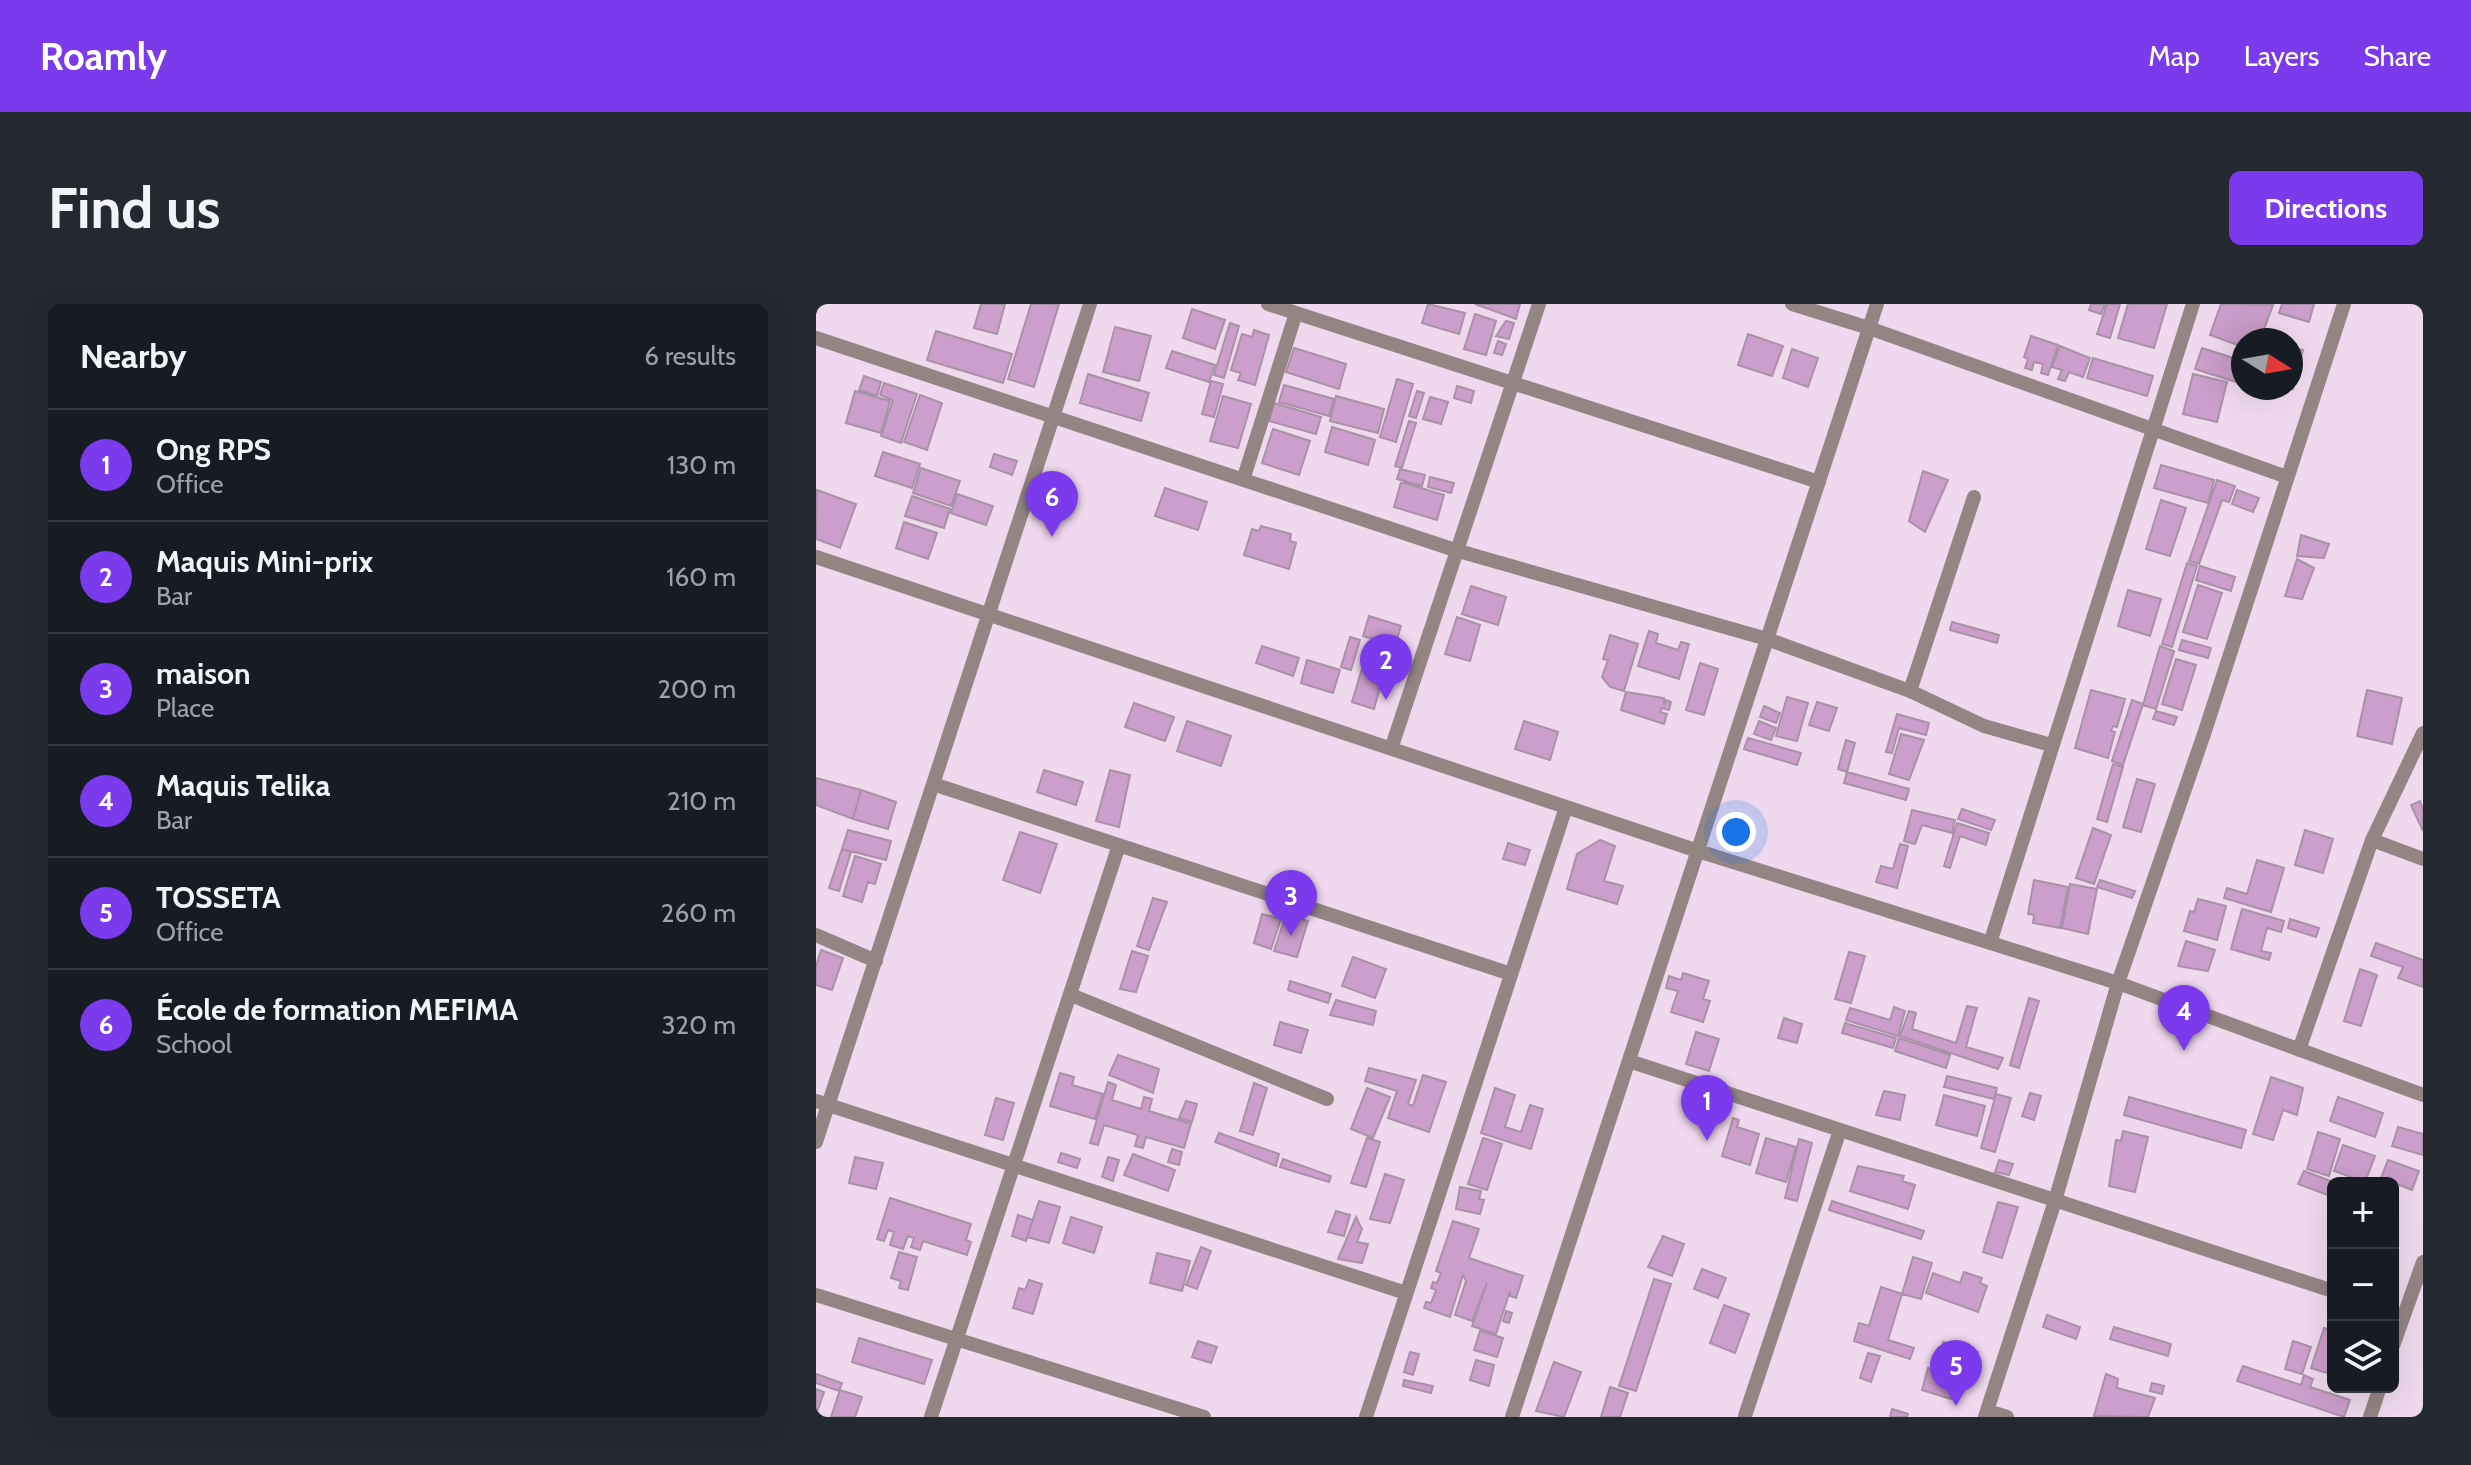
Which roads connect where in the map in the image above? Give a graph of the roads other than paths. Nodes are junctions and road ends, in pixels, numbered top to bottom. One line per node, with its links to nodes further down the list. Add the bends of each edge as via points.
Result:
1 (1090, 304): 12 (street)
2 (1268, 304): 8 (street)
3 (1539, 304): 11 (street)
4 (1792, 304): 9 (street)
5 (1877, 304): 9 (street)
6 (2193, 304): 13 (street)
7 (2344, 304): 15 (street)
8 (1296, 313): 11 (street); 14 (street)
9 (1869, 328): 13 (street); 16 (street)
10 (816, 338): 12 (street)
11 (1512, 384): 16 (street); 18 (street)
12 (1053, 418): 14 (street); 20 (street)
13 (2151, 431): 15 (street); 24 (street)
14 (1244, 477): 18 (street)
15 (2287, 477): 36 (street)
16 (1819, 482): 21 (street)
17 (1974, 497): 22 (street)
18 (1455, 550): 21 (street); 25 (street)
19 (816, 557): 20 (street)
20 (989, 614): 25 (street); 26 (street)
21 (1767, 639): 22 (street); 30 (street)
22 (1910, 691): 24 (street, via 1984,726)
23 (2423, 733): 28 (street)
24 (2051, 745): 33 (street)
25 (1392, 746): 27 (street)
26 (933, 784): 29 (street); 34 (street)
27 (1566, 807): 30 (street); 35 (street)
28 (2372, 840): 31 (street); 38 (street)
29 (1119, 845): 35 (street); 37 (street)
30 (1698, 851): 33 (street); 39 (street)
31 (2423, 859)
32 (816, 935): 34 (street)
33 (1990, 943): 36 (street)
34 (876, 961): 42 (street)
35 (1511, 974): 49 (street)
36 (2118, 983): 38 (street); 46 (street)
37 (1071, 995): 41 (street); 45 (street)
38 (2299, 1050): 40 (street)
39 (1629, 1061): 43 (street); 59 (street)
40 (2423, 1095)
41 (1327, 1099)
42 (822, 1103): 44 (street); 45 (street)
43 (1840, 1130): 46 (street); 55 (street)
44 (816, 1142)
45 (1013, 1167): 49 (street); 52 (street)
46 (2055, 1201): 48 (street); 54 (street)
47 (2423, 1262): 51 (street)
48 (2327, 1289)
49 (1406, 1293): 58 (street)
50 (816, 1295): 52 (street)
51 (2399, 1310)
52 (956, 1339): 56 (street); 57 (street)
53 (2378, 1393): 61 (street)
54 (1987, 1414): 60 (street)
55 (1745, 1416)
56 (931, 1417)
57 (1204, 1417)
58 (1366, 1417)
59 (1512, 1417)
60 (2007, 1417)
61 (2370, 1417)

